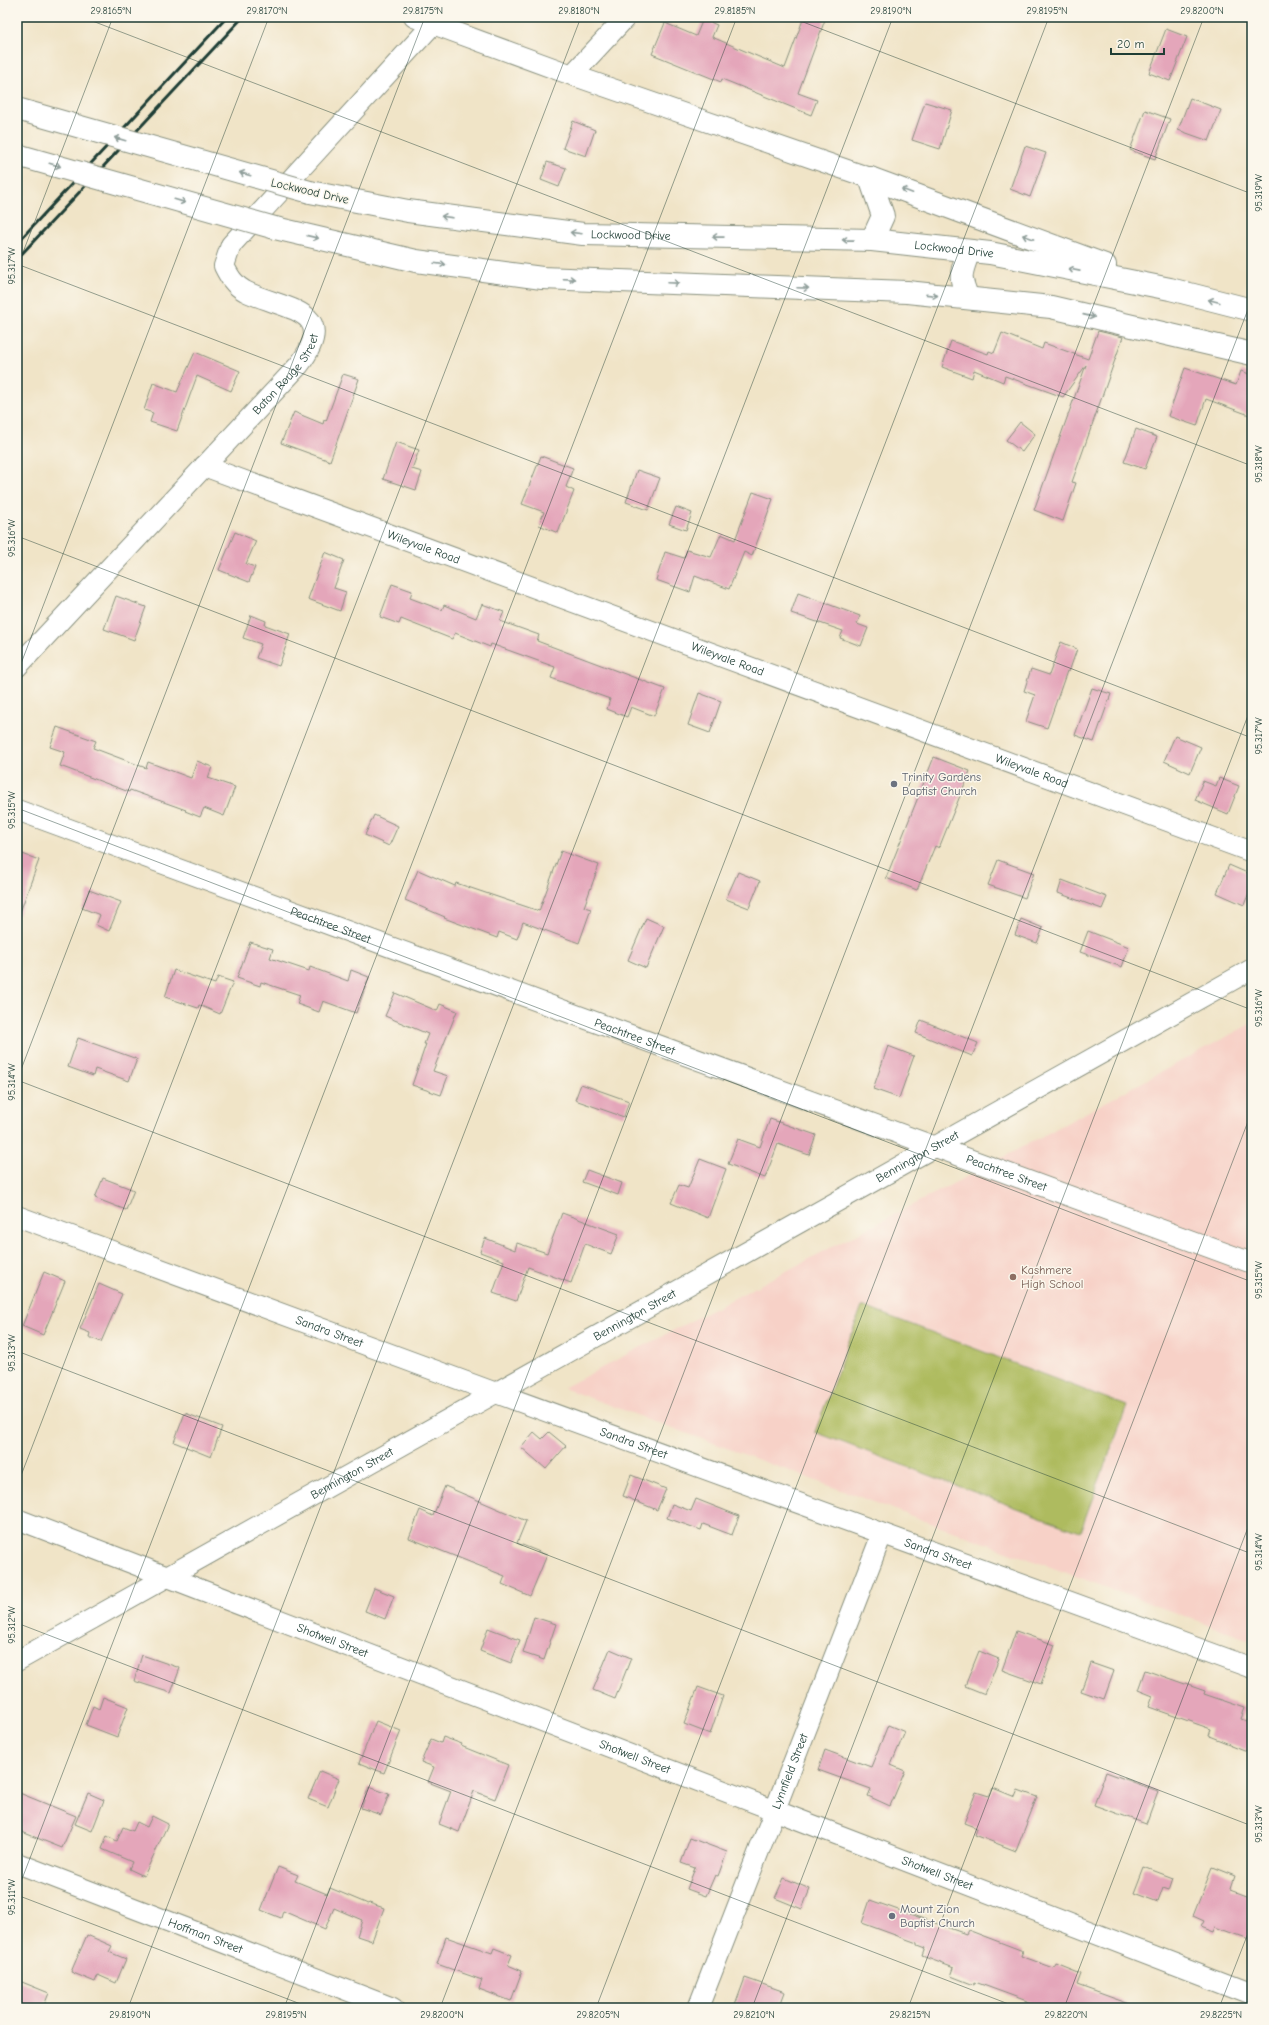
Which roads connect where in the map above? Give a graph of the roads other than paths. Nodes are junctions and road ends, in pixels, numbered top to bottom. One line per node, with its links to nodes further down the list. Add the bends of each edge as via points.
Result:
1 (414, 17): 3 (street)
2 (626, 17): 4 (street)
3 (433, 24): 4 (street); 14 (street, Baton Rouge Street, via 231,244 224,266 231,281 244,291 303,313 312,323 315,338 300,365)
4 (572, 75): 7 (street)
5 (17, 109): 8 (main road, Lockwood Drive, one-way to 5, bridge, via 583,234 408,211 310,192)
6 (17, 155): 11 (main road, one-way to 11, bridge, via 275,228 416,261 542,278 899,292)
7 (870, 178): 8 (main road, via 883,216); 10 (main road, one-way to 7)
8 (872, 240): 9 (main road, Lockwood Drive)
9 (969, 251): 10 (main road, Lockwood Drive, one-way to 9); 11 (main road, via 961,271 961,281)
10 (1170, 289): 12 (main road, Lockwood Drive, one-way to 10)
11 (968, 298): 13 (main road, one-way to 13, via 1051,307)
12 (1252, 310)
13 (1252, 354)
14 (204, 466): 15 (street, Baton Rouge Street); 17 (street, Wileyvale Road)
15 (17, 667)
16 (17, 810): 19 (street, Peachtree Street)
17 (1252, 852)
18 (1252, 969): 19 (street, Bennington Street)
19 (936, 1147): 21 (street, Peachtree Street); 22 (street, Bennington Street)
20 (17, 1216): 22 (street, Sandra Street)
21 (1252, 1263)
22 (496, 1393): 24 (street, Sandra Street); 25 (street, Bennington Street)
23 (17, 1519): 25 (street, Shotwell Street)
24 (882, 1534): 27 (street, Sandra Street); 28 (street, Lynnfield Street)
25 (170, 1577): 26 (street, Bennington Street); 28 (street, Shotwell Street)
26 (17, 1661)
27 (1252, 1668)
28 (775, 1809): 30 (street, Shotwell Street); 32 (street, Lynnfield Street)
29 (17, 1863): 31 (street, Hoffman Street)
30 (1252, 1994)
31 (393, 2008)
32 (698, 2008)

